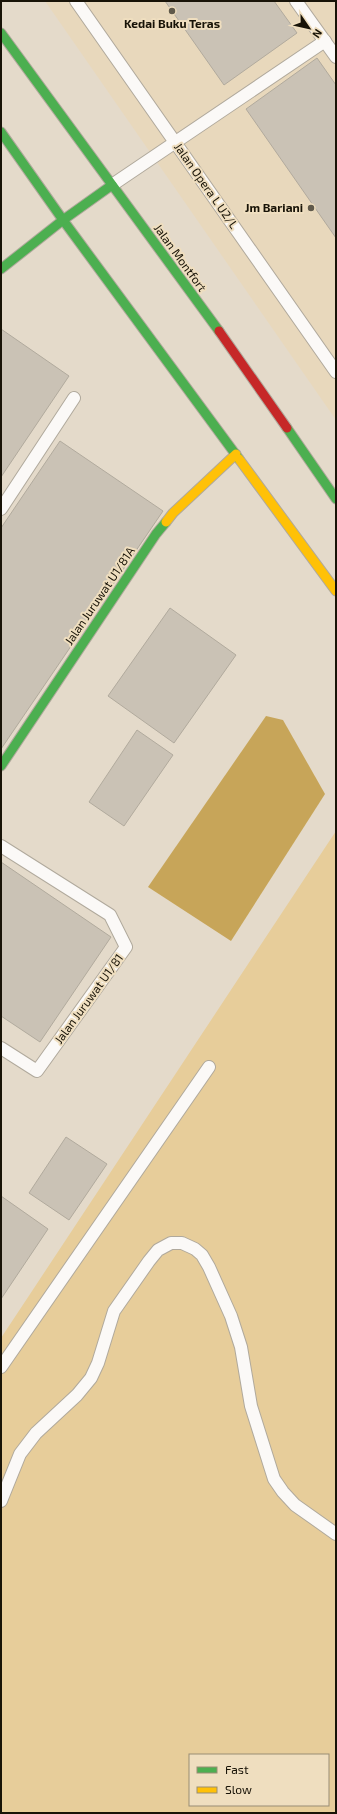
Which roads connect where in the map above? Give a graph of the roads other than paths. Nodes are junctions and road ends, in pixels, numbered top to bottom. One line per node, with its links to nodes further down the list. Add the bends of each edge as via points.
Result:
1 (76, 1): 7 (lane, Jalan Opera L U2/L)
2 (296, 1): 4 (lane)
3 (1, 33): 8 (main road, Jalan Montfort)
4 (325, 41): 5 (lane); 7 (lane)
5 (336, 57)
6 (1, 132): 9 (main road)
7 (175, 142): 8 (lane); 11 (lane, Jalan Opera L U2/L)
8 (112, 185): 9 (main road); 14 (main road, Jalan Montfort, via 227,342)
9 (63, 220): 10 (main road); 13 (main road)
10 (1, 269)
11 (336, 372)
12 (74, 398): 15 (lane)
13 (236, 454): 16 (main road); 17 (main road, Jalan Juruwat U1/81A, via 173,514 156,534)
14 (336, 499)
15 (1, 509)
16 (336, 591)
17 (1, 766)
18 (1, 846): 19 (lane, Jalan Juruwat U1/81, via 110,915 126,947 37,1071)
19 (1, 1048)
20 (209, 1067): 21 (lane)
21 (1, 1367)
22 (1, 1501): 23 (lane, via 20,1454 32,1438 91,1378 114,1311 144,1267 158,1250 171,1243 182,1243 202,1255 231,1316 241,1347 251,1406 274,1479 295,1505)
23 (336, 1534)

